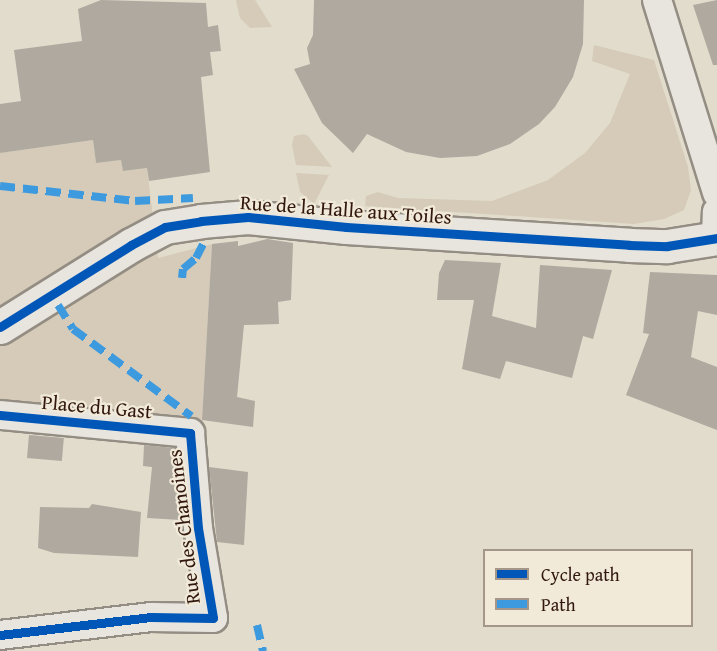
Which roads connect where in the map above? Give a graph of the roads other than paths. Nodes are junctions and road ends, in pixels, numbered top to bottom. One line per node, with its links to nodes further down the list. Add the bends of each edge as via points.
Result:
1 (657, 0): 2 (street)
2 (717, 193)
3 (717, 229): 4 (street, Rue de la Halle aux Toiles, via 668,246 346,227 248,217 201,221 165,227)
4 (0, 327)
5 (0, 415): 6 (street, Place du Gast)
6 (190, 434): 7 (street, Rue des Chanoines, via 198,528 213,618 151,616)
7 (0, 635)

